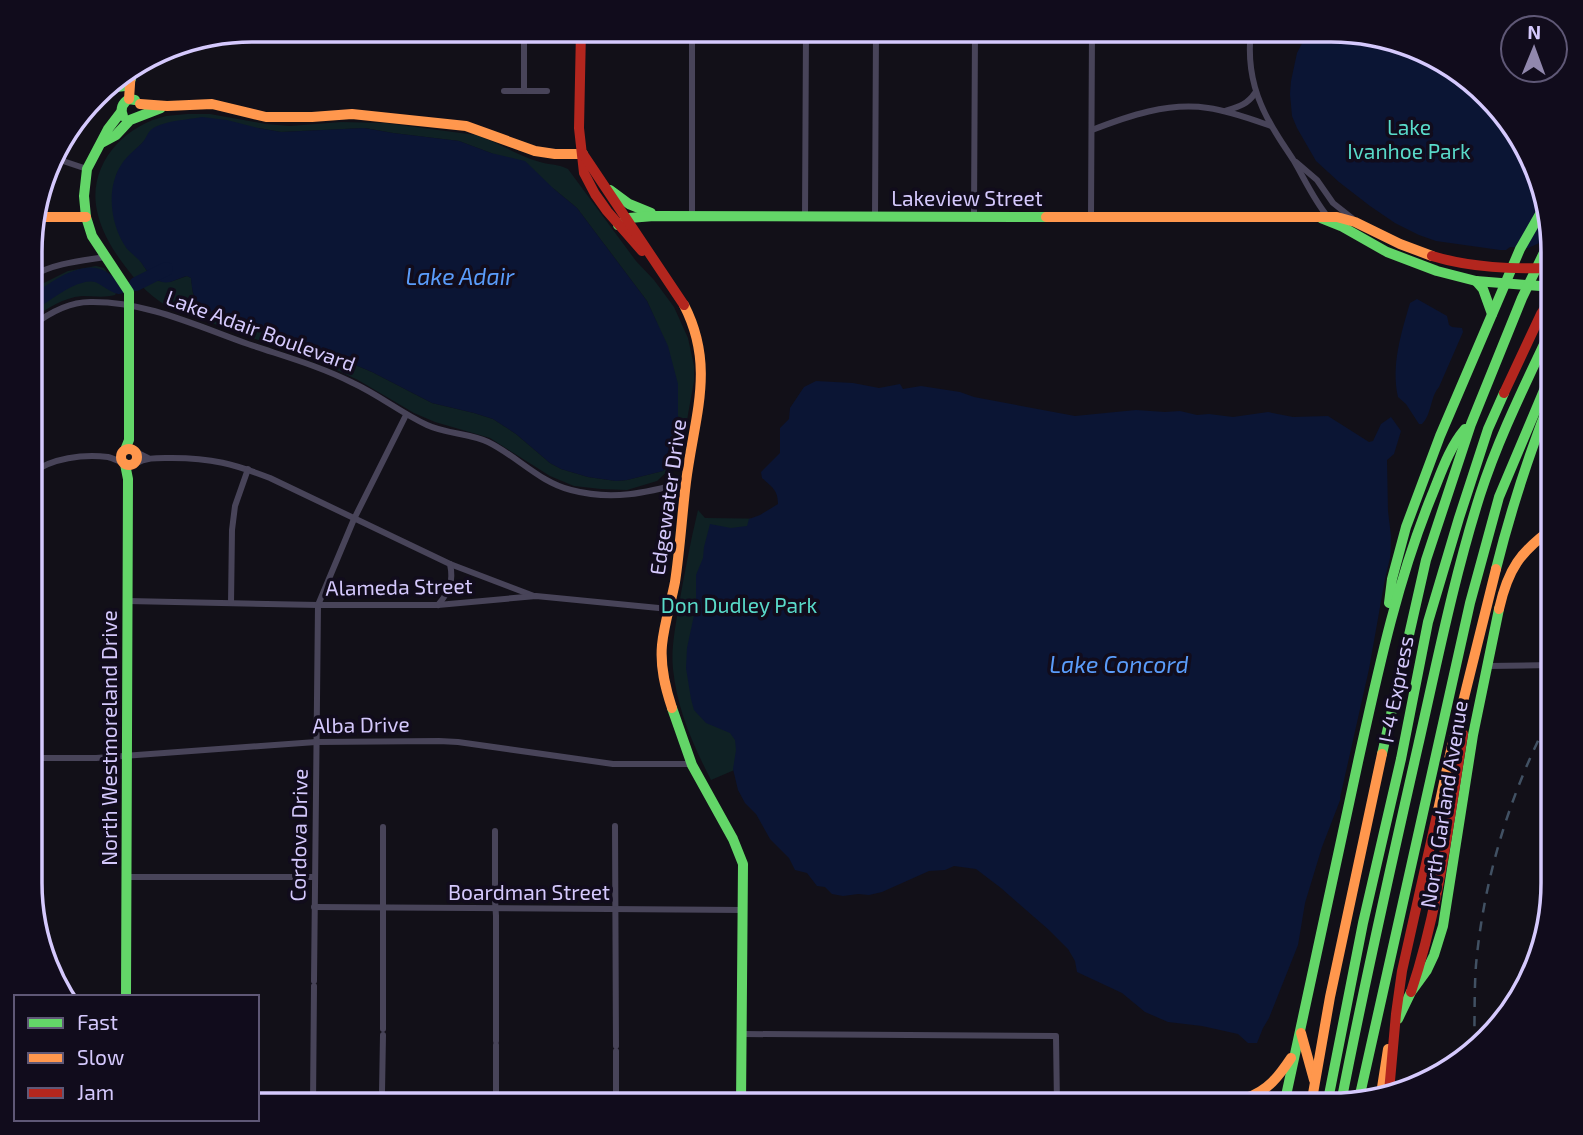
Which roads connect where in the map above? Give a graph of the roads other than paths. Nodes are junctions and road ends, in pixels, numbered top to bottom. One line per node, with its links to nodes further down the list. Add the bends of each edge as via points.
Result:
1 (524, 42): 12 (street)
2 (581, 42): 22 (main road, Edgewater Drive)
3 (692, 42): 28 (street)
4 (806, 42): 29 (street)
5 (876, 42): 30 (street)
6 (975, 42): 31 (street)
7 (1092, 42): 20 (street)
8 (1251, 42): 14 (street)
9 (131, 80): 15 (main road)
10 (118, 91): 15 (street)
11 (504, 91): 12 (street)
12 (524, 91): 13 (street)
13 (547, 91)
14 (1255, 93): 17 (street, via 1240,107); 19 (street)
15 (129, 103): 16 (main road); 18 (main road, via 141,112); 18 (main road, via 123,116); 21 (main road)
16 (167, 106): 18 (main road); 22 (main road, via 212,104 266,117 352,114 466,126 548,154)
17 (1223, 111): 19 (street); 20 (street, via 1186,107 1146,112)
18 (135, 118): 21 (main road)
19 (1271, 126): 23 (street)
20 (1092, 131): 32 (street)
21 (102, 142): 25 (main road)
22 (583, 154): 26 (main road, Edgewater Drive); 37 (main road, Edgewater Drive, via 586,180)
23 (1292, 158): 36 (street); 38 (street, via 1317,180 1333,203)
24 (63, 161): 25 (street)
25 (87, 169): 34 (main road)
26 (599, 180): 27 (main road, via 624,202); 37 (main road, Edgewater Drive)
27 (665, 216): 28 (main road, Lakeview Street); 37 (main road, Lakeview Street)
28 (692, 216): 29 (main road, Lakeview Street)
29 (805, 216): 30 (main road, Lakeview Street)
30 (875, 216): 31 (main road, Lakeview Street)
31 (974, 216): 32 (main road, Lakeview Street)
32 (1091, 216): 36 (main road, Lakeview Street)
33 (45, 217): 34 (main road)
34 (86, 217): 39 (main road)
35 (1538, 218): 42 (main road)
36 (1326, 219): 38 (main road, Lakeview Street, via 1336,216); 44 (main road, Lakeview Street, via 1400,258)
37 (622, 222): 62 (main road, Edgewater Drive, via 689,313 699,338 703,387)
38 (1364, 225): 42 (main road, Lakeview Street, via 1433,257)
39 (105, 257): 43 (street); 47 (main road, via 129,292)
40 (1541, 259): 54 (main road)
41 (1541, 268): 42 (main road, Lakeview Street)
42 (1511, 269): 45 (main road)
43 (42, 270)
44 (1476, 281): 45 (main road, Lakeview Street); 48 (main road)
45 (1505, 284): 46 (main road, Lakeview Street); 48 (main road)
46 (1541, 286)
47 (130, 304): 50 (street, Lake Adair Boulevard, via 77,303); 53 (street, Lake Adair Boulevard, via 317,368); 56 (main road)
48 (1492, 314): 72 (main road, via 1405,530 1392,579)
49 (1541, 314): 108 (main road, I-4 Express, via 1488,429 1428,622 1363,923)
50 (42, 319)
51 (1541, 351): 109 (main road, I-4 Express, via 1502,436 1466,542 1360,1004)
52 (1541, 397): 97 (main road, via 1499,497 1470,603)
53 (407, 415): 62 (street, Lake Adair Boulevard, via 490,443 547,481 573,491 627,495); 63 (street, Cordova Drive)
54 (1471, 424): 72 (main road, via 1458,436 1422,516); 106 (main road, via 1426,560 1407,640)
55 (1541, 424): 73 (main road, via 1508,520)
56 (130, 449): 57 (street); 58 (street); 59 (main road, North Westmoreland Drive, via 121,458)
57 (110, 457): 59 (street); 60 (street, via 79,456)
58 (148, 458): 59 (street); 61 (street, via 210,459)
59 (129, 464): 67 (main road, North Westmoreland Drive)
60 (42, 465)
61 (247, 469): 63 (street); 68 (street, via 232,530)
62 (686, 482): 71 (main road, Edgewater Drive)
63 (354, 519): 65 (street); 69 (street, Cordova Drive)
64 (1541, 538): 75 (main road, North Garland Avenue, via 1516,563 1507,580)
65 (450, 565): 66 (street); 70 (street, via 451,586)
66 (536, 596): 70 (street, Alameda Street); 71 (street, Alameda Street)
67 (128, 601): 68 (street, Alameda Street); 77 (main road, North Westmoreland Drive)
68 (231, 603): 69 (street, Alameda Street)
69 (318, 605): 70 (street, Alameda Street); 76 (street, Cordova Drive)
70 (438, 605)
71 (669, 609): 79 (main road, Edgewater Drive, via 662,672)
72 (1383, 648): 92 (main road)
73 (1474, 661): 90 (main road, via 1433,913); 95 (main road, via 1409,936)
74 (1541, 665): 75 (street)
75 (1487, 666): 90 (main road, North Garland Avenue, via 1443,926 1427,970)
76 (316, 742): 77 (street, Alba Drive); 79 (street, Alba Drive, via 458,742 613,764); 84 (street, Cordova Drive)
77 (127, 757): 78 (street, Alba Drive); 83 (main road, North Westmoreland Drive)
78 (42, 758)
79 (690, 764): 89 (main road, Edgewater Drive, via 741,856)
80 (615, 826): 88 (street)
81 (383, 827): 86 (street)
82 (495, 831): 87 (street)
83 (126, 877): 84 (street); 91 (main road, North Westmoreland Drive)
84 (314, 877): 85 (street, Cordova Drive)
85 (314, 907): 86 (street, Boardman Street); 98 (street, Cordova Drive)
86 (383, 908): 87 (street, Boardman Street); 99 (street)
87 (496, 909): 88 (street, Boardman Street); 100 (street)
88 (615, 909): 89 (street, Boardman Street); 101 (street)
89 (744, 910): 93 (main road, Edgewater Drive)
90 (1410, 992): 96 (main road, North Garland Avenue, via 1393,1030)
91 (125, 995)
92 (1300, 1030): 94 (main road); 107 (main road, via 1309,1066)
93 (743, 1034): 102 (main road, Edgewater Drive); 103 (street, via 1056,1036)
94 (1295, 1052): 104 (main road); 105 (main road)
95 (1390, 1084)
96 (1382, 1087)
97 (1361, 1090)
98 (313, 1093)
99 (382, 1093)
100 (496, 1093)
101 (616, 1093)
102 (741, 1093)
103 (1057, 1093)
104 (1262, 1093)
105 (1286, 1093)
106 (1313, 1093)
107 (1323, 1093)
108 (1334, 1093)
109 (1335, 1093)

